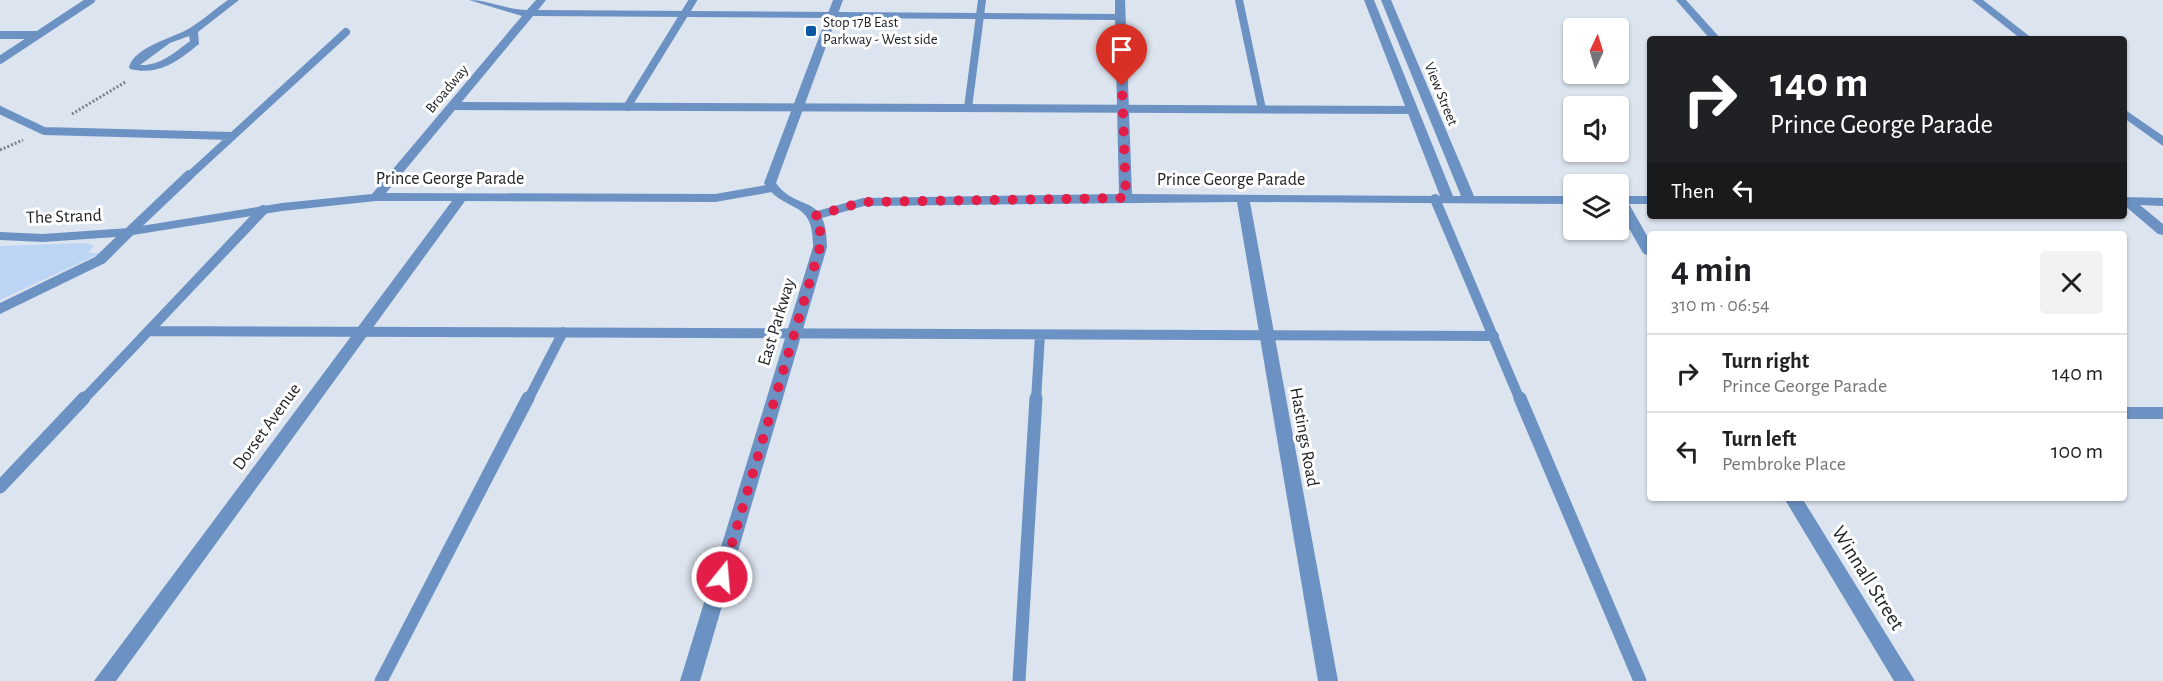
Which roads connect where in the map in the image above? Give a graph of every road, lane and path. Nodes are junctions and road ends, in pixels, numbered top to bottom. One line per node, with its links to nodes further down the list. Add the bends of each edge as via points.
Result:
1 (91, 0): 22 (lane)
2 (234, 0): 19 (street)
3 (474, 0): 14 (street, via 510,12)
4 (541, 0): 14 (street, Broadway)
5 (693, 0): 15 (lane)
6 (838, 0): 16 (street)
7 (982, 0): 17 (lane)
8 (1120, 0): 18 (street)
9 (1239, 0): 32 (lane)
10 (1369, 0): 34 (street, View Street)
11 (1386, 0): 46 (street, View Street)
12 (1681, 0): 23 (street)
13 (1977, 0): 24 (street)
14 (530, 13): 15 (street); 27 (street, Broadway)
15 (684, 14): 16 (street); 28 (lane)
16 (832, 15): 17 (street); 30 (street)
17 (979, 16): 18 (street); 29 (lane)
18 (1120, 17): 31 (street)
19 (193, 31): 26 (street, via 195,42 161,67); 26 (street, via 166,41 135,63 134,67)
20 (346, 32): 37 (lane)
21 (0, 35): 22 (lane)
22 (37, 35): 25 (lane)
23 (1713, 36)
24 (2024, 36)
25 (0, 60)
26 (146, 70): 36 (path)
27 (452, 106): 28 (lane); 42 (street, Broadway)
28 (627, 107): 30 (lane)
29 (968, 108): 30 (lane); 31 (lane)
30 (797, 109): 40 (street, via 770,183)
31 (1123, 109): 32 (lane); 43 (street)
32 (1262, 109): 34 (lane)
33 (0, 110): 36 (lane)
34 (1413, 110): 45 (street, View Street)
35 (2127, 114): 38 (street)
36 (44, 131): 37 (lane); 39 (path)
37 (231, 136): 57 (lane)
38 (2163, 142)
39 (0, 150)
40 (772, 188): 41 (street, Prince George Parade, via 715,198); 54 (street)
41 (462, 196): 42 (street, Prince George Parade); 62 (street, Dorset Avenue)
42 (376, 197): 53 (street, Prince George Parade)
43 (1126, 198): 44 (street, Prince George Parade); 54 (street, Prince George Parade, via 863,202)
44 (1243, 199): 45 (street, Prince George Parade); 67 (street, Hastings Road)
45 (1441, 199): 46 (street, Prince George Parade); 66 (lane)
46 (1469, 199): 47 (street, Prince George Parade)
47 (1563, 200)
48 (1629, 200): 49 (street)
49 (1647, 200)
50 (2127, 201): 51 (street)
51 (2163, 201)
52 (2127, 203): 56 (street)
53 (263, 210): 57 (street, Prince George Parade); 61 (lane)
54 (815, 216): 64 (street, East Parkway, via 820,226 820,247)
55 (1629, 217): 59 (street)
56 (2163, 231)
57 (129, 232): 58 (street, The Strand, via 43,238); 60 (street, via 100,260)
58 (0, 236)
59 (1647, 248)
60 (0, 309)
61 (148, 331): 62 (lane); 70 (lane)
62 (362, 331): 63 (lane); 72 (street, Dorset Avenue)
63 (563, 332): 64 (lane); 73 (lane)
64 (795, 333): 65 (lane); 74 (street, East Parkway)
65 (1040, 335): 67 (lane); 75 (lane)
66 (1494, 336): 67 (lane); 77 (lane)
67 (1266, 337): 76 (street, Hastings Road)
68 (2127, 413): 69 (street)
69 (2163, 413)
70 (0, 487)
71 (1795, 501): 78 (street, Winnall Street)
72 (104, 681)
73 (381, 681)
74 (690, 681)
75 (1019, 681)
76 (1328, 681)
77 (1640, 681)
78 (1905, 681)

